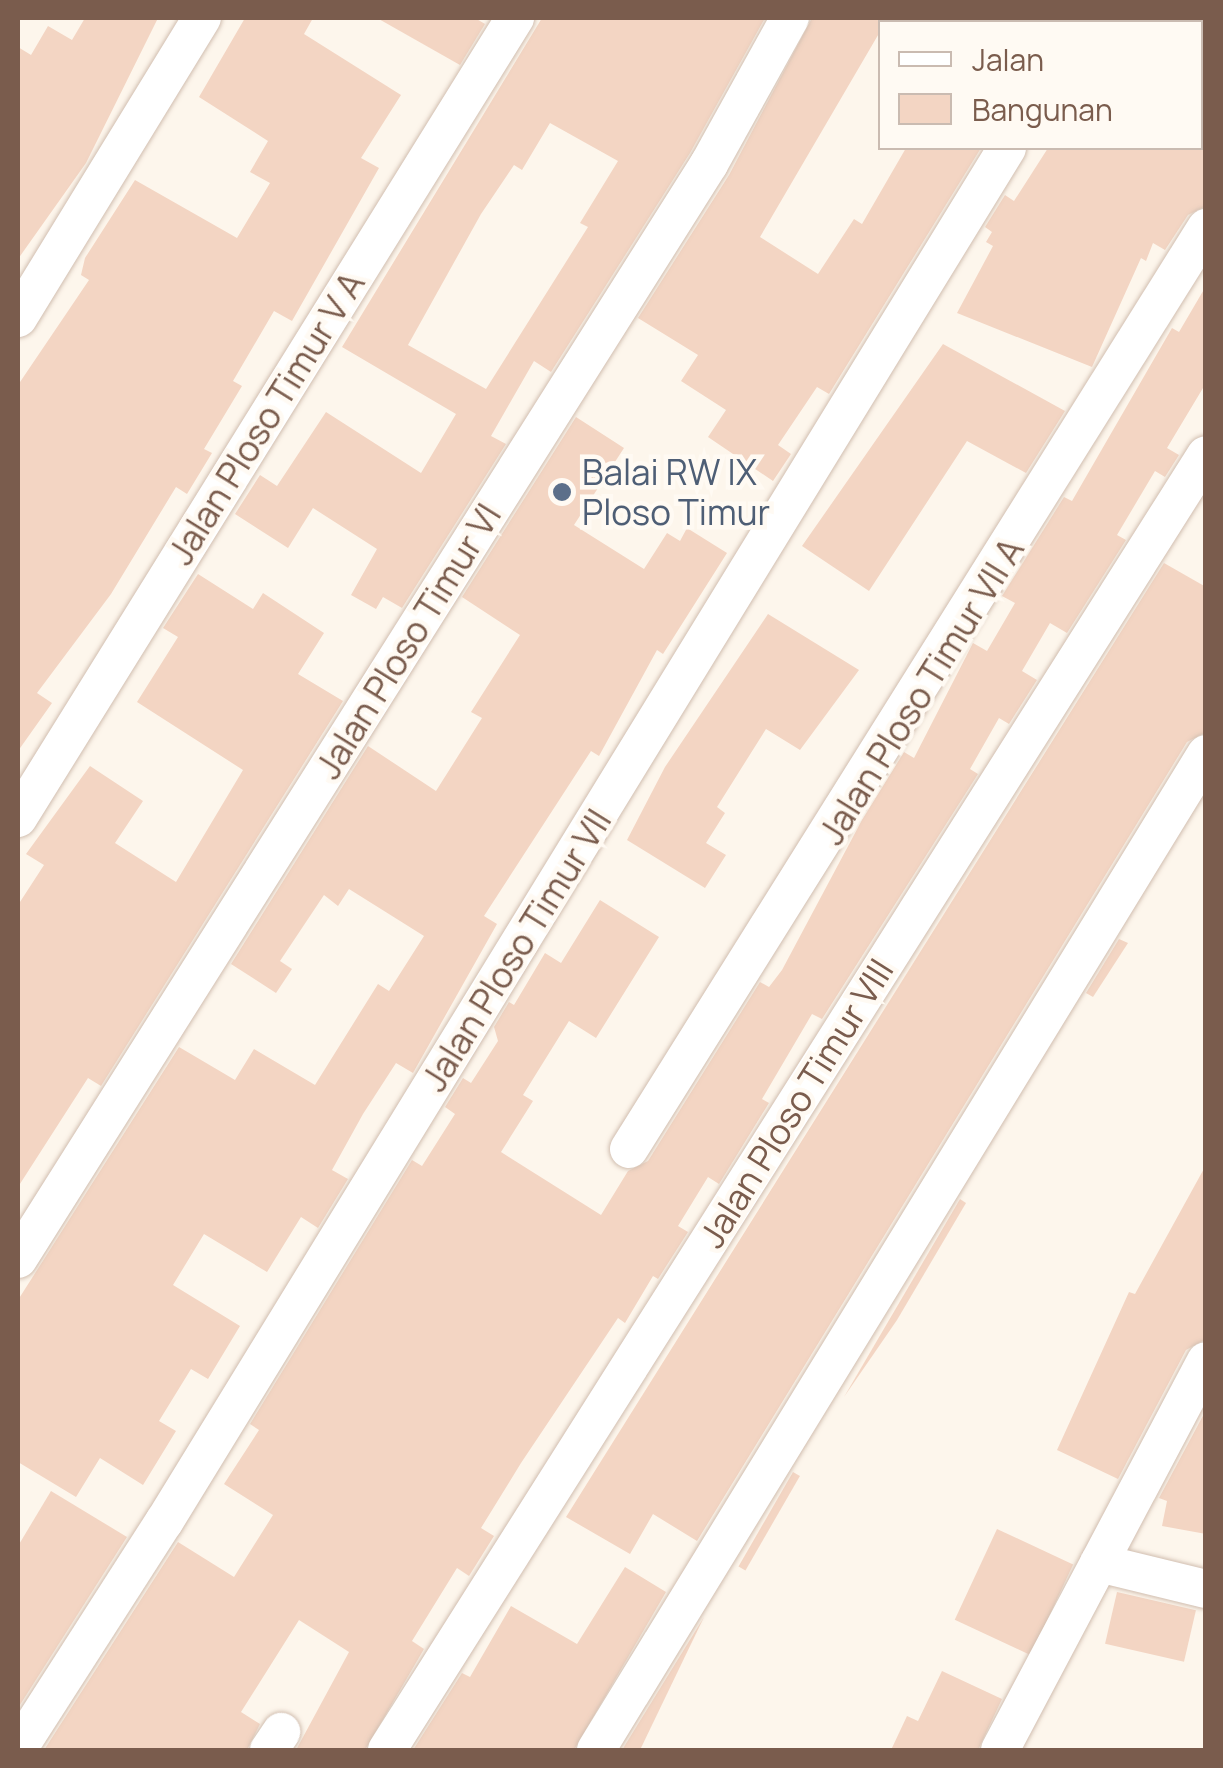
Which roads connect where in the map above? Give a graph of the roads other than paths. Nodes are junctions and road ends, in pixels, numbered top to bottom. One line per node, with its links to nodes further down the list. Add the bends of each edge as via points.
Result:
1 (202, 18): 6 (street)
2 (516, 18): 9 (street, Jalan Ploso Timur V A)
3 (790, 18): 11 (street, Jalan Ploso Timur VI, via 709,164)
4 (1006, 150): 15 (street, Jalan Ploso Timur VII, via 164,1522)
5 (1206, 228): 10 (street, Jalan Ploso Timur VII A)
6 (18, 318)
7 (1206, 455): 16 (street, Jalan Ploso Timur VIII)
8 (1206, 754): 17 (street)
9 (18, 818)
10 (629, 1149)
11 (18, 1260)
12 (1206, 1361): 13 (street)
13 (1099, 1563): 14 (street); 18 (street)
14 (1206, 1589)
15 (18, 1748)
16 (387, 1750)
17 (596, 1750)
18 (1000, 1750)

